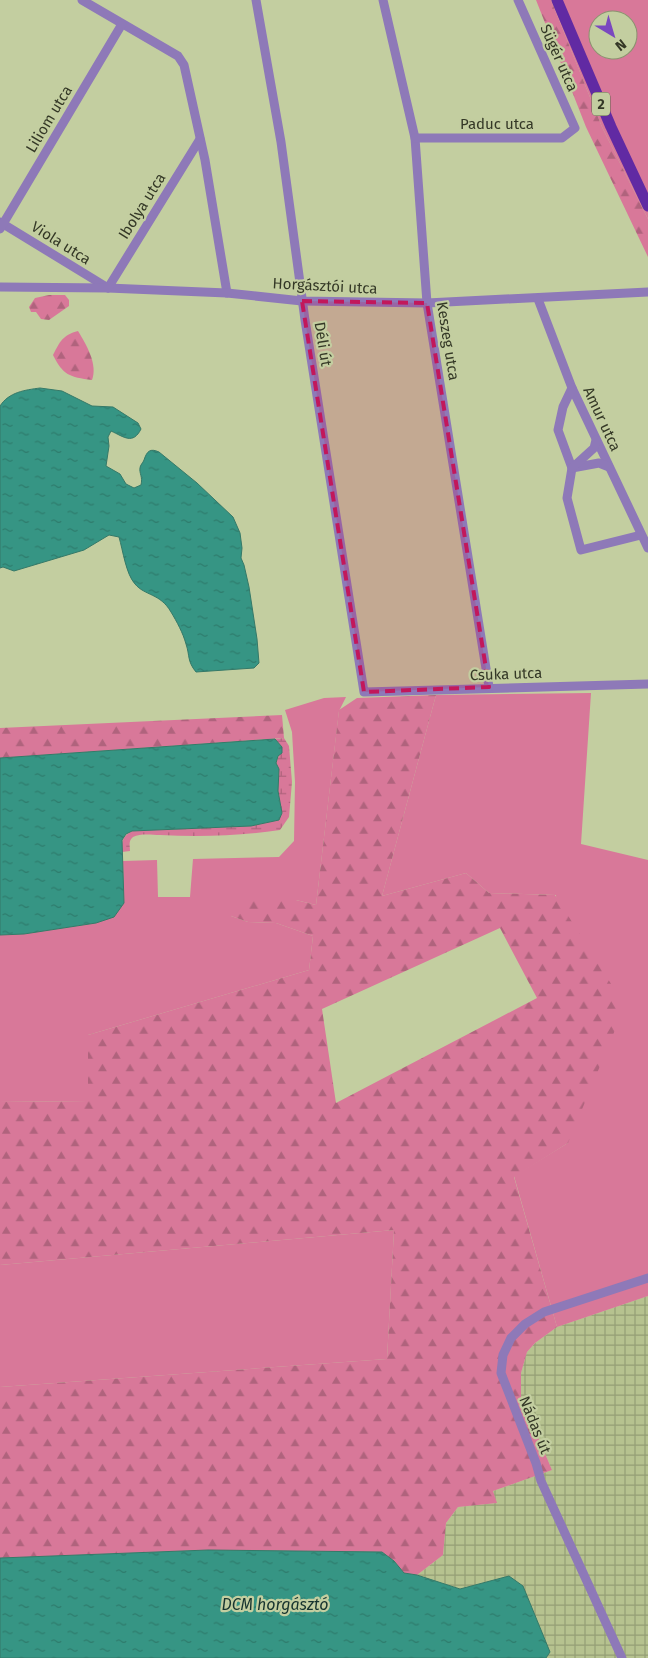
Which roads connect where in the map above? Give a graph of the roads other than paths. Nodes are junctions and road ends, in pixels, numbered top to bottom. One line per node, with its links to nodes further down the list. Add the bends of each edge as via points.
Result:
1 (82, 0): 6 (street)
2 (256, 0): 17 (street, Déli út)
3 (383, 0): 8 (street, Keszeg utca)
4 (518, 0): 7 (street, Sügér utca)
5 (557, 0): 10 (main road, 2)
6 (122, 24): 9 (street, via 181,60); 11 (street, Liliom utca)
7 (575, 128): 8 (street, Paduc utca, via 562,138)
8 (415, 138): 18 (street, Keszeg utca)
9 (200, 140): 13 (street, Ibolya utca); 15 (street)
10 (648, 206)
11 (1, 225): 13 (street, Viola utca)
12 (0, 287): 13 (street, Horgásztói utca)
13 (108, 288): 15 (street, Horgásztói utca)
14 (648, 292): 16 (street, Horgásztói utca)
15 (227, 293): 17 (street, Horgásztói utca)
16 (538, 299): 18 (street, Horgásztói utca); 19 (street, Amur utca)
17 (302, 300): 18 (street, Horgásztói utca); 27 (street, Déli út)
18 (428, 303): 26 (street, Keszeg utca)
19 (572, 388): 20 (street, Amur utca); 22 (street, via 558,430)
20 (596, 440): 21 (street, Amur utca); 22 (street, via 594,448)
21 (609, 467): 22 (street, via 599,463); 23 (street, Amur utca)
22 (572, 468): 23 (street, via 567,498 581,550)
23 (641, 535): 24 (street, Amur utca)
24 (648, 548)
25 (648, 684): 26 (street, Csuka utca)
26 (489, 687): 27 (street, Csuka utca)
27 (364, 692)
28 (648, 1278): 29 (street, Nádas út, via 544,1312 525,1324 511,1338 503,1355 501,1373 541,1482)
29 (622, 1658)

